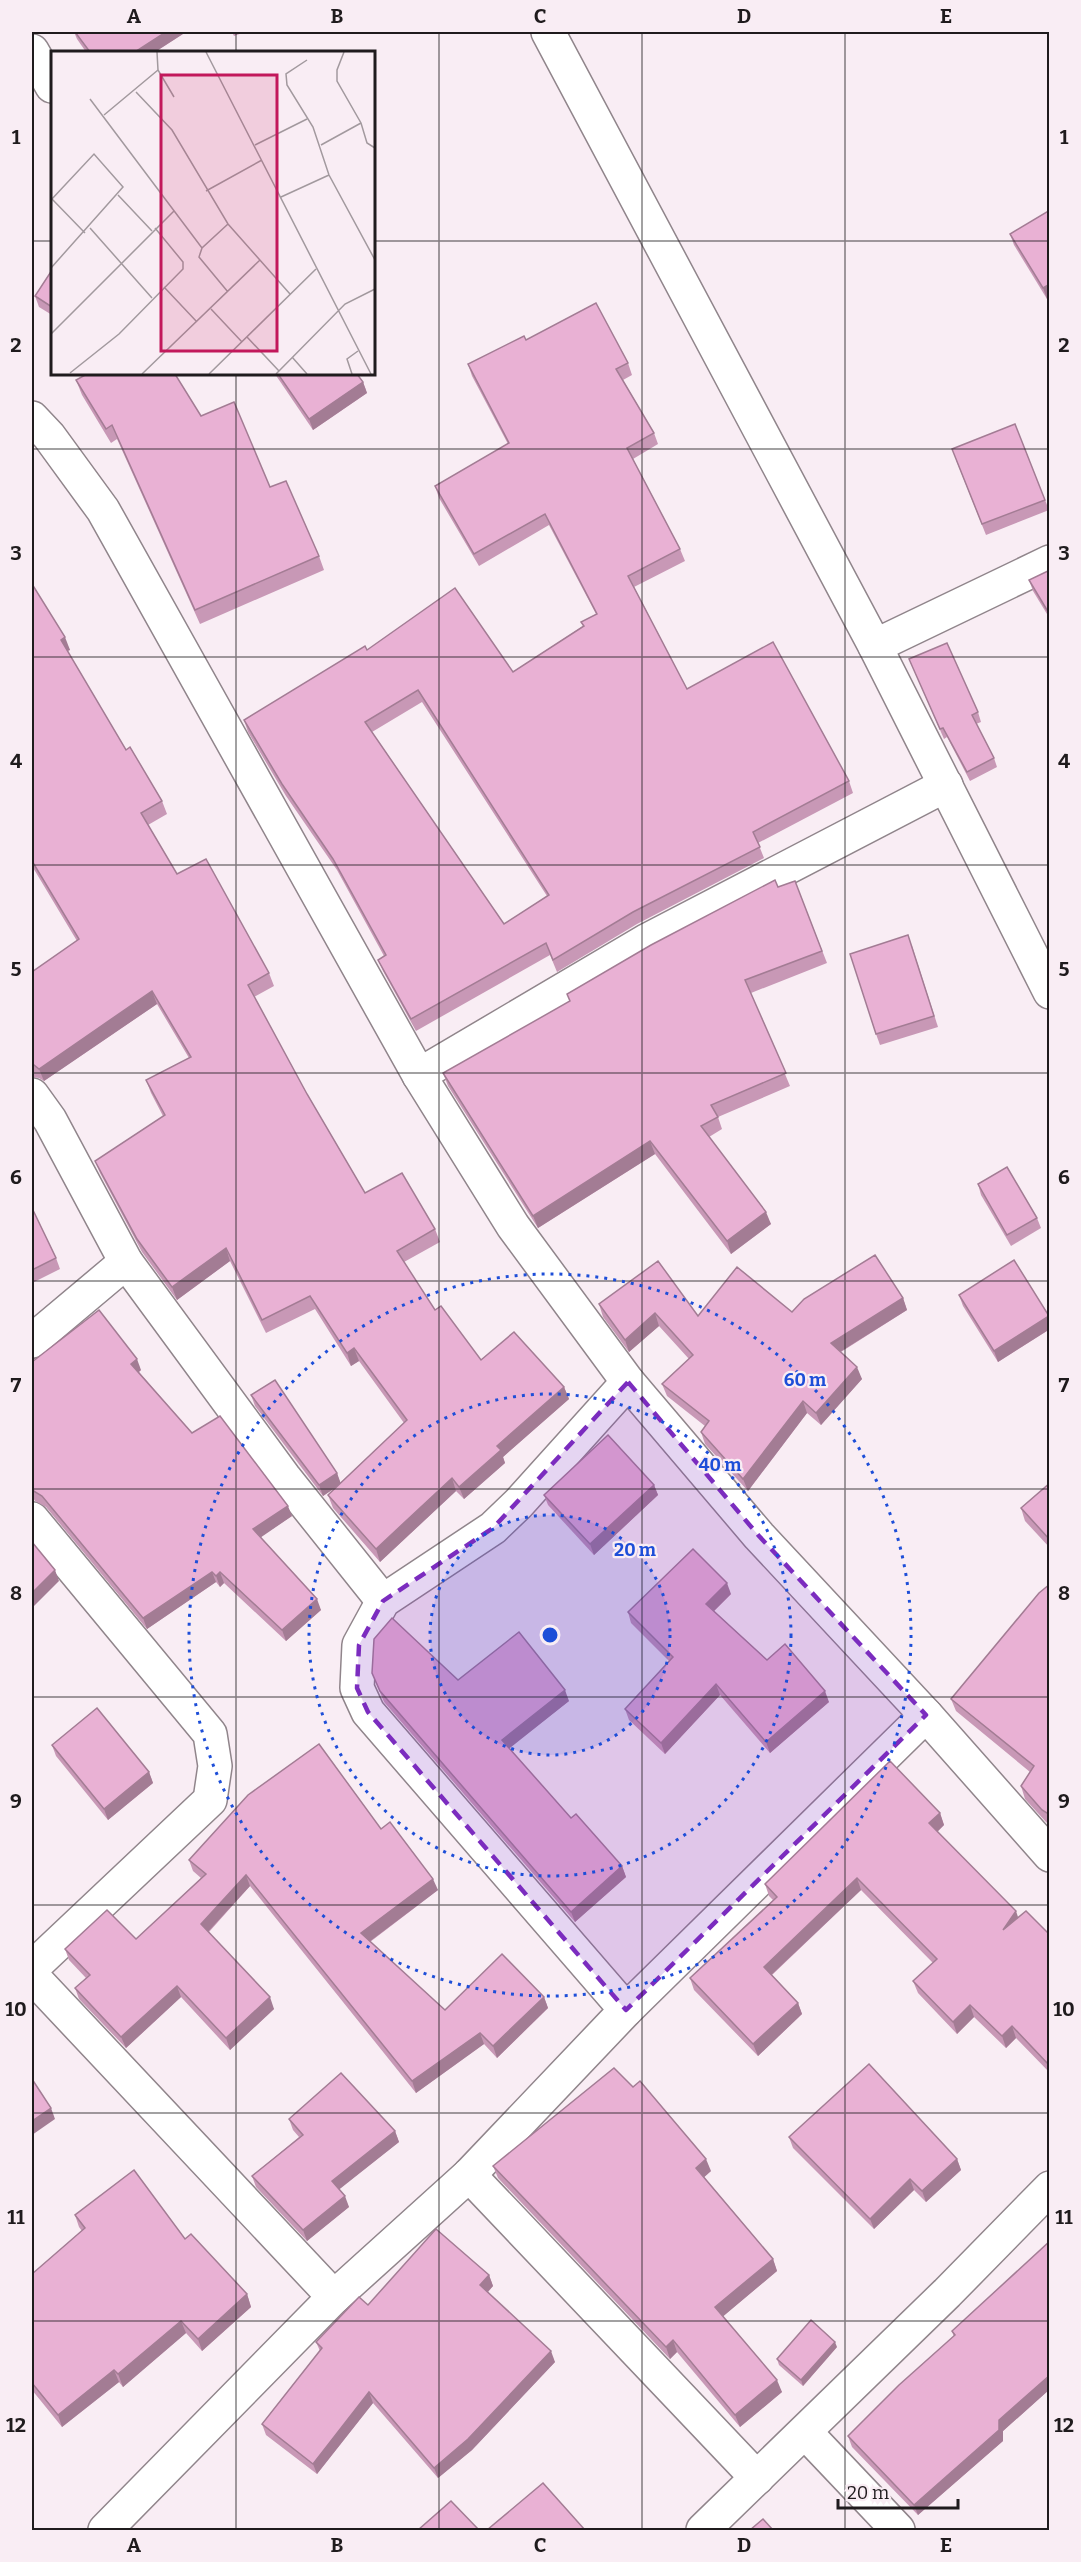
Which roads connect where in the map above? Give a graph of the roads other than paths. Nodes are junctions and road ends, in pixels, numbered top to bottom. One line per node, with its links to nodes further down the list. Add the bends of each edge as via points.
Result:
1 (548, 32): 6 (street)
2 (32, 51): 3 (street)
3 (51, 84)
4 (32, 418): 9 (street, via 103,510)
5 (1050, 562): 6 (street)
6 (874, 646): 7 (street)
7 (946, 785): 8 (street); 9 (street, via 646,941)
8 (1050, 992)
9 (419, 1075): 13 (street, via 513,1226)
10 (32, 1095): 11 (street, via 50,1120)
11 (126, 1262): 12 (street); 15 (street, via 284,1477)
12 (32, 1341)
13 (628, 1382): 15 (street, via 493,1528); 16 (street, via 759,1536)
14 (32, 1519): 18 (street, via 210,1734 215,1766 210,1800)
15 (383, 1601): 20 (street, via 358,1645 357,1688 368,1712)
16 (926, 1714): 17 (street); 20 (street)
17 (1050, 1855)
18 (32, 1968)
19 (32, 1976): 23 (street)
20 (626, 2010): 21 (street)
21 (470, 2175): 23 (street); 25 (street)
22 (1050, 2188): 24 (street)
23 (334, 2297): 26 (street)
24 (805, 2432): 25 (street); 28 (street)
25 (757, 2478): 27 (street)
26 (105, 2530)
27 (704, 2530)
28 (898, 2530)

